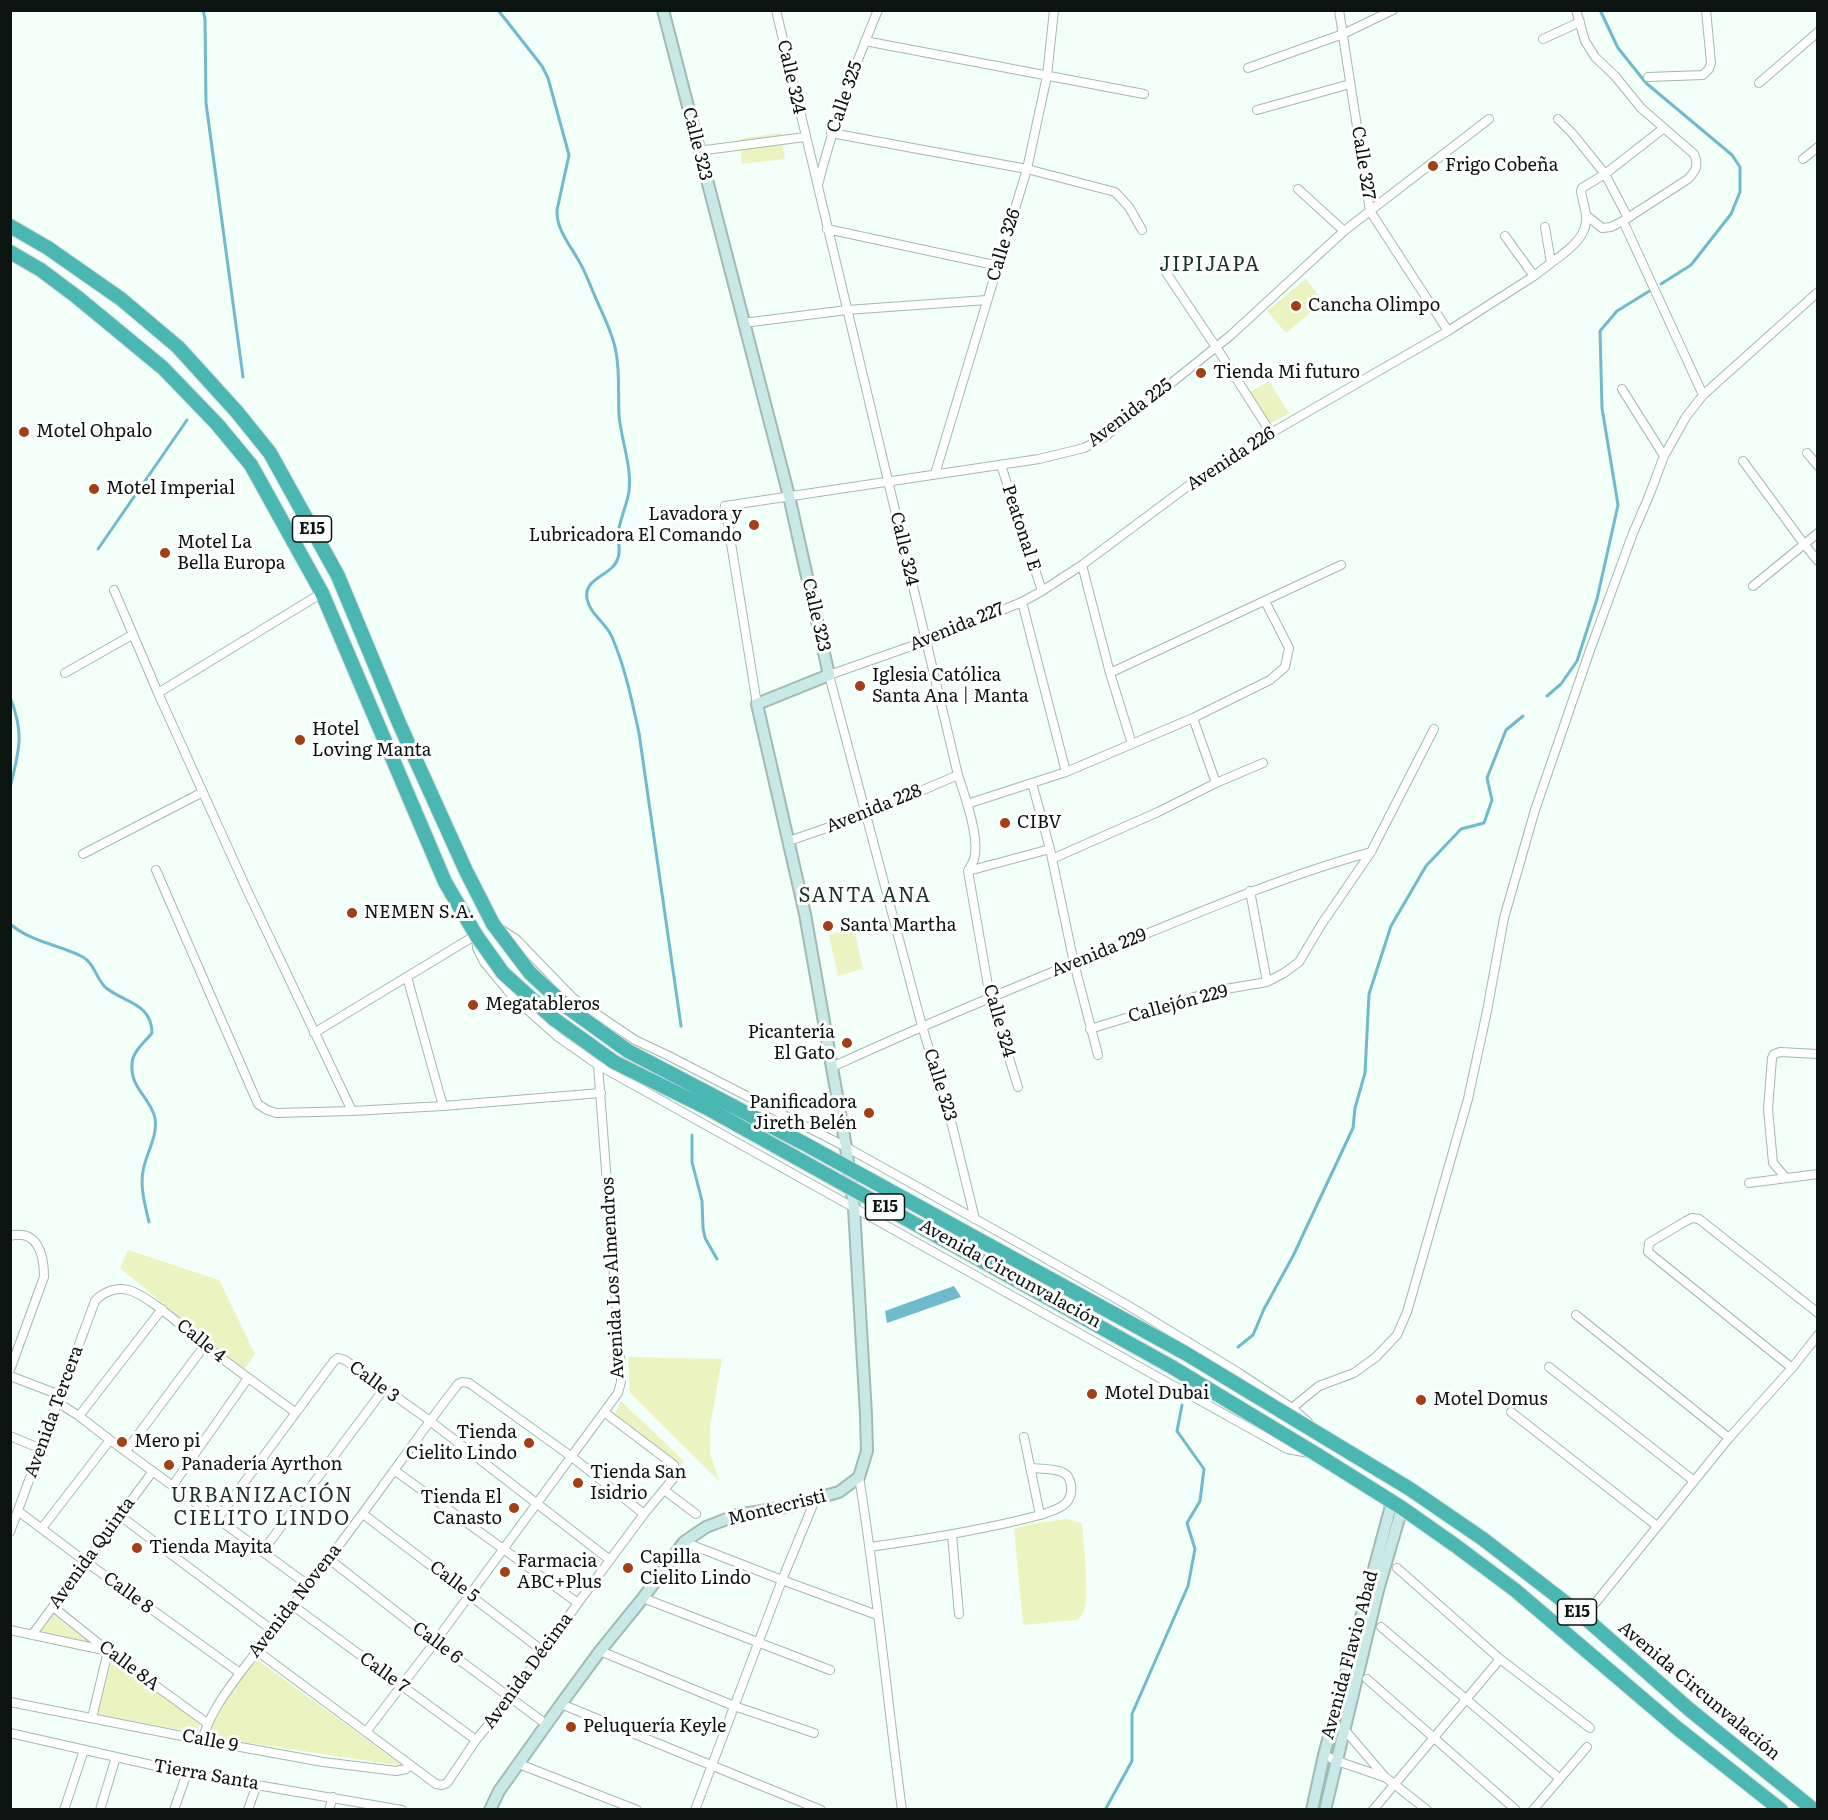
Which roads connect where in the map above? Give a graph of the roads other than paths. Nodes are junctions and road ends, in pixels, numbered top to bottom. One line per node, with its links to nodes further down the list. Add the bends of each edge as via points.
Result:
1 (663, 10): 27 (street, Calle 323)
2 (776, 10): 25 (street, Calle 324)
3 (878, 10): 13 (street, Calle 325)
4 (1054, 10): 15 (street, Calle 326)
5 (1339, 10): 11 (street, Calle 327)
6 (1393, 10): 11 (street)
7 (1576, 10): 9 (street)
8 (1706, 10): 16 (street, via 1709,69 1703,75)
9 (1580, 22): 12 (street); 23 (street, via 1595,57)
10 (1818, 32): 17 (street)
11 (1343, 34): 14 (street); 18 (street, Calle 327)
12 (1542, 39)
13 (865, 41): 15 (street); 24 (street, Calle 325)
14 (1248, 68)
15 (1047, 76): 19 (street); 29 (street, Calle 326)
16 (1648, 77)
17 (1759, 83)
18 (1350, 84): 20 (street); 33 (street, Calle 327)
19 (1144, 94)
20 (1257, 110)
21 (1489, 119): 33 (street, Avenida 225)
22 (1558, 119): 30 (street)
23 (1664, 128): 30 (street); 35 (street, via 1694,154 1695,172)
24 (831, 134): 29 (street); 31 (street, Calle 325)
25 (805, 136): 27 (street); 31 (street, Calle 324)
26 (1818, 147): 28 (street)
27 (698, 152): 50 (street, Calle 323)
28 (1803, 159)
29 (1027, 169): 39 (street, via 1115,192); 44 (street, Calle 326)
30 (1605, 174): 34 (street, via 1582,188); 35 (street)
31 (818, 186): 38 (street, Calle 324)
32 (1298, 189): 40 (street)
33 (1370, 211): 40 (street, Avenida 225); 51 (street, Calle 327)
34 (1586, 215): 35 (street, via 1602,228); 43 (street, Avenida 226, via 1577,241)
35 (1625, 219): 54 (street)
36 (10, 226): 75 (highway, Avenida Circunvalación / E15, via 121,299 178,347 237,411 270,453)
37 (1545, 227): 43 (street)
38 (827, 229): 44 (street); 49 (street, Calle 324)
39 (1143, 230)
40 (1344, 231): 52 (street, Avenida 225)
41 (1505, 236): 46 (street)
42 (10, 252): 72 (highway, Avenida Circunvalación / E15, via 41,270 129,338 217,424 251,465)
43 (1551, 263): 46 (street, Avenida 226)
44 (999, 266): 48 (street, Calle 326)
45 (1163, 268): 52 (street)
46 (1534, 276): 51 (street, Avenida 226)
47 (1818, 292): 54 (street)
48 (987, 300): 49 (street); 61 (street, Calle 326)
49 (847, 310): 50 (street); 62 (street, Calle 324)
50 (743, 323): 63 (street, Calle 323)
51 (1448, 331): 55 (street, Avenida 226)
52 (1216, 347): 55 (street); 59 (street, Avenida 225, via 1103,438 1084,448)
53 (1622, 389): 57 (street)
54 (1703, 395): 57 (street)
55 (1271, 433): 67 (street, Avenida 226, via 1192,483)
56 (1807, 453): 60 (street)
57 (1664, 456): 140 (street, via 1589,653 1535,810 1504,918 1468,1099 1407,1312 1397,1335 1376,1357 1354,1373 1319,1386)
58 (1743, 461): 65 (street)
59 (1001, 465): 61 (street, Avenida 225); 71 (street, Peatonal E)
60 (1818, 466)
61 (935, 474): 62 (street, Avenida 225)
62 (888, 481): 63 (street, Avenida 225); 78 (street, Calle 324)
63 (789, 496): 81 (street, Calle 323); 83 (street, Avenida 225, via 724,506)
64 (1818, 533): 65 (street)
65 (1804, 544): 66 (street); 69 (street)
66 (1818, 561)
67 (1082, 565): 71 (street, Avenida 226); 80 (street)
68 (1341, 565): 73 (street)
69 (1753, 586)
70 (114, 590): 77 (street)
71 (1041, 591): 74 (street, Avenida 226)
72 (322, 593): 76 (highway, Avenida Circunvalación / E15); 82 (street)
73 (1265, 601): 80 (street); 84 (street, via 1289,648 1285,667 1270,680)
74 (1022, 602): 78 (street, Avenida 227); 88 (street)
75 (352, 609): 76 (highway); 103 (highway, Avenida Circunvalación / E15, via 399,723)
76 (333, 618): 104 (highway, Avenida Circunvalación / E15, via 445,882)
77 (132, 635): 79 (street); 82 (street)
78 (926, 641): 81 (street, Avenida 227); 89 (street, Calle 324)
79 (65, 673)
80 (1110, 674): 86 (street)
81 (829, 675): 83 (street, Avenida 227); 94 (street, Calle 323)
82 (158, 693): 92 (street)
83 (758, 704): 95 (street)
84 (1193, 718): 86 (street); 91 (street)
85 (1434, 729): 97 (street, Callejón 229)
86 (1132, 744): 88 (street)
87 (1263, 763): 91 (street)
88 (1066, 772): 90 (street)
89 (958, 775): 93 (street, Calle 324); 94 (street, Avenida 228)
90 (1032, 783): 93 (street); 96 (street)
91 (1216, 783): 99 (street)
92 (203, 792): 98 (street); 111 (street)
93 (967, 804): 101 (street, Calle 324, via 976,853)
94 (867, 814): 95 (street, Avenida 228); 109 (street, Calle 323)
95 (789, 841): 115 (street)
96 (1050, 849): 99 (street); 101 (street)
97 (1371, 852): 102 (street, Avenida 229); 107 (street, Callejón 229, via 1299,962)
98 (83, 854)
99 (1052, 859): 105 (street)
100 (156, 870): 119 (street, via 258,1104 276,1113)
101 (968, 871): 108 (street, Calle 324)
102 (1250, 891): 105 (street, Avenida 229); 107 (street)
103 (493, 924): 120 (street, Avenida Circunvalación / E15, via 516,939 573,998 635,1040); 148 (highway, Avenida Circunvalación / E15, bridge, via 530,973 628,1051 1174,1348)
104 (476, 935): 106 (street); 114 (street, Avenida Circunvalación / E15, via 484,962 513,997 558,1037); 153 (highway, Avenida Circunvalación / E15, bridge, via 503,973 554,1019 614,1062 707,1108 1172,1367)
105 (1074, 963): 108 (street, Avenida 229); 110 (street)
106 (407, 977): 111 (street); 118 (street)
107 (1267, 982): 110 (street, Callejón 229, via 1196,996)
108 (990, 997): 109 (street, Avenida 229); 116 (street, Calle 324)
109 (921, 1026): 115 (street, Avenida 229); 125 (street, Calle 323, via 952,1125)
110 (1090, 1029): 113 (street)
111 (314, 1032): 119 (street)
112 (1818, 1054): 122 (street, via 1780,1052 1772,1058 1768,1108 1773,1162)
113 (1098, 1055)
114 (598, 1065): 117 (street, Avenida Los Almendros); 124 (street, Avenida Circunvalación / E15)
115 (832, 1067): 120 (street)
116 (1018, 1087)
117 (602, 1093): 118 (street); 142 (street, Avenida Los Almendros, via 621,1368 618,1393)
118 (443, 1106): 119 (street)
119 (352, 1111)
120 (846, 1147): 124 (street); 125 (street, Avenida Circunvalación / E15)
121 (1818, 1174): 122 (street)
122 (1786, 1178): 123 (street)
123 (1749, 1183)
124 (854, 1208): 153 (street, Avenida Circunvalación / E15, via 1287,1449); 158 (street, via 867,1451)
125 (975, 1219): 140 (street, Avenida Circunvalación / E15, via 1129,1306)
126 (10, 1236): 135 (street, via 20,1234 36,1243 44,1270)
127 (101, 1294): 128 (street, Calle 4, via 128,1290); 139 (street, Avenida Tercera)
128 (162, 1309): 132 (street, Calle 4); 144 (street)
129 (1818, 1313): 134 (street, via 1699,1219 1686,1221 1647,1246 1648,1252)
130 (1576, 1315): 149 (street)
131 (1818, 1335): 134 (street)
132 (206, 1345): 137 (street, Calle 4); 152 (street)
133 (1549, 1367): 159 (street)
134 (1792, 1368): 149 (street)
135 (10, 1370)
136 (10, 1376): 139 (street)
137 (248, 1378): 141 (street, Calle 4); 160 (street)
138 (384, 1389): 141 (street, Calle 3, via 338,1358); 145 (street, Calle 3); 179 (street)
139 (59, 1398): 144 (street); 151 (street, Avenida Tercera)
140 (1292, 1408): 148 (street, Avenida Circunvalación / E15)
141 (296, 1412): 171 (street)
142 (604, 1412): 154 (street, Avenida Los Almendros); 161 (street, Avenida Décima, via 674,1465 677,1474)
143 (1511, 1412): 172 (street)
144 (79, 1416): 150 (street)
145 (430, 1421): 154 (street, Avenida Novena, via 458,1384 469,1383); 156 (street, Avenida Novena); 163 (street, Calle 3)
146 (10, 1436): 151 (street)
147 (1024, 1437): 155 (street)
148 (1324, 1437): 193 (highway, Avenida Circunvalación / E15, via 1483,1539)
149 (1730, 1438): 159 (street)
150 (110, 1440): 152 (street); 173 (street)
151 (41, 1449): 165 (street, Avenida Tercera)
152 (126, 1451): 157 (street)
153 (1316, 1454): 164 (highway, Avenida Circunvalación / E15)
154 (572, 1457): 163 (street, Avenida Los Almendros); 167 (street)
155 (1030, 1468): 170 (street); 170 (street, via 1063,1472 1071,1486 1068,1502)
156 (394, 1470): 166 (street, Avenida Novena); 178 (street)
157 (153, 1471): 160 (street); 169 (street, Avenida Quinta)
158 (859, 1477): 162 (street, Montecristi, via 839,1492); 177 (street)
159 (1694, 1481): 172 (street)
160 (173, 1485): 171 (street)
161 (664, 1490): 167 (street, Avenida Décima); 168 (street)
162 (815, 1500): 176 (street, Montecristi, via 738,1515 706,1527); 184 (street)
163 (536, 1505): 178 (street, Avenida Los Almendros); 181 (street, Calle 3)
164 (1397, 1505): 210 (highway, Avenida Circunvalación / E15, via 1515,1590); 219 (street, Avenida Flavio Abad); 221 (street, Avenida Flavio Abad)
165 (18, 1511): 173 (street, Calle 8); 174 (street, Avenida Tercera)
166 (363, 1514): 180 (street, Avenida Novena); 186 (street, Calle 5)
167 (644, 1514): 181 (street, Avenida Décima)
168 (696, 1514)
169 (119, 1515): 182 (street, Avenida Quinta); 196 (street)
170 (1040, 1515): 175 (street)
171 (218, 1518): 179 (street)
172 (1657, 1526): 193 (street)
173 (42, 1528): 182 (street, Calle 8)
174 (10, 1532)
175 (952, 1535): 177 (street); 191 (street)
176 (684, 1542): 184 (street); 187 (street, Montecristi)
177 (870, 1547): 192 (street)
178 (504, 1550): 186 (street, Avenida Los Almendros); 188 (street)
179 (262, 1552): 185 (street)
180 (329, 1558): 185 (street, Avenida Novena); 198 (street, Calle 6)
181 (610, 1560): 188 (street, Avenida Décima)
182 (86, 1562): 190 (street, Avenida Quinta); 206 (street, Calle 8)
183 (1397, 1568): 204 (street)
184 (782, 1581): 192 (street); 199 (street)
185 (308, 1585): 189 (street, Avenida Novena)
186 (470, 1594): 198 (street, Avenida Los Almendros); 202 (street, Calle 5)
187 (643, 1598): 199 (street); 203 (street, Montecristi)
188 (578, 1603): 202 (street, Avenida Décima)
189 (292, 1605): 196 (street, Avenida Novena); 209 (street, Calle 7)
190 (53, 1607): 197 (street, Avenida Quinta); 200 (street, Calle 8A)
191 (959, 1614)
192 (877, 1615): 255 (street)
193 (1584, 1617): 207 (highway, Avenida Circunvalación / E15)
194 (1381, 1627): 212 (street)
195 (10, 1630): 197 (street)
196 (272, 1630): 201 (street, Avenida Novena)
197 (32, 1635): 200 (street)
198 (435, 1642): 209 (street, Avenida Los Almendros); 211 (street, Calle 6)
199 (759, 1642): 205 (street); 215 (street)
200 (108, 1651): 216 (street); 217 (street, Calle 8A)
201 (257, 1651): 206 (street, Avenida Novena); 222 (street)
202 (543, 1651): 211 (street, Avenida Décima)
203 (600, 1651): 214 (street, Montecristi); 215 (street)
204 (1500, 1659): 212 (street); 220 (street)
205 (830, 1670)
206 (240, 1673): 217 (street, Avenida Novena)
207 (1649, 1675): 210 (highway); 225 (highway, Avenida Circunvalación / E15)
208 (1367, 1679): 226 (street)
209 (402, 1687): 222 (street, Avenida Los Almendros); 228 (street, Calle 7)
210 (1634, 1690): 231 (highway, Avenida Circunvalación / E15)
211 (510, 1698): 218 (street, Calle 6); 228 (street, Avenida Décima)
212 (1465, 1699): 226 (street); 240 (street)
213 (10, 1702): 216 (street, Calle 9)
214 (561, 1704): 218 (street, Montecristi); 236 (street)
215 (734, 1706): 224 (street); 236 (street)
216 (92, 1718): 227 (street, Calle 9)
217 (207, 1723): 227 (street, Avenida Novena)
218 (546, 1724): 235 (street, Montecristi)
219 (1332, 1725): 221 (street); 232 (street, Avenida Flavio Abad)
220 (1590, 1728)
221 (1344, 1729): 234 (street, Avenida Flavio Abad); 239 (street)
222 (366, 1732): 237 (street)
223 (10, 1733): 230 (street, Tierra Santa)
224 (814, 1733)
225 (1724, 1736): 231 (highway); 244 (highway, Avenida Circunvalación / E15)
226 (1434, 1737): 242 (street); 260 (street)
227 (202, 1740): 237 (street, Calle 9, via 389,1771 401,1771)
228 (476, 1740): 237 (street, Avenida Décima, via 442,1785)
229 (1587, 1747): 240 (street)
230 (84, 1750): 233 (street, Tierra Santa); 245 (street)
231 (1709, 1753): 262 (highway, Avenida Circunvalación / E15)
232 (1324, 1755): 234 (street); 256 (street, Avenida Flavio Abad)
233 (116, 1757): 238 (street, Tierra Santa); 246 (street)
234 (1337, 1761): 239 (street); 257 (street, Avenida Flavio Abad)
235 (519, 1764): 251 (street, Montecristi); 252 (street)
236 (712, 1764): 253 (street); 254 (street)
237 (409, 1765)
238 (187, 1773): 241 (street, Tierra Santa); 247 (street)
239 (1385, 1777): 242 (street)
240 (1559, 1778): 261 (street)
241 (256, 1784): 243 (street, Tierra Santa); 248 (street)
242 (1394, 1784): 258 (street); 259 (street)
243 (333, 1797): 249 (street); 250 (street, Tierra Santa)
244 (1810, 1808)
245 (64, 1809)
246 (100, 1809)
247 (174, 1809)
248 (248, 1809)
249 (329, 1809)
250 (402, 1809)
251 (490, 1809)
252 (637, 1809)
253 (695, 1809)
254 (821, 1809)
255 (902, 1809)
256 (1312, 1809)
257 (1325, 1809)
258 (1373, 1809)
259 (1427, 1809)
260 (1516, 1809)
261 (1533, 1809)
262 (1781, 1809)

